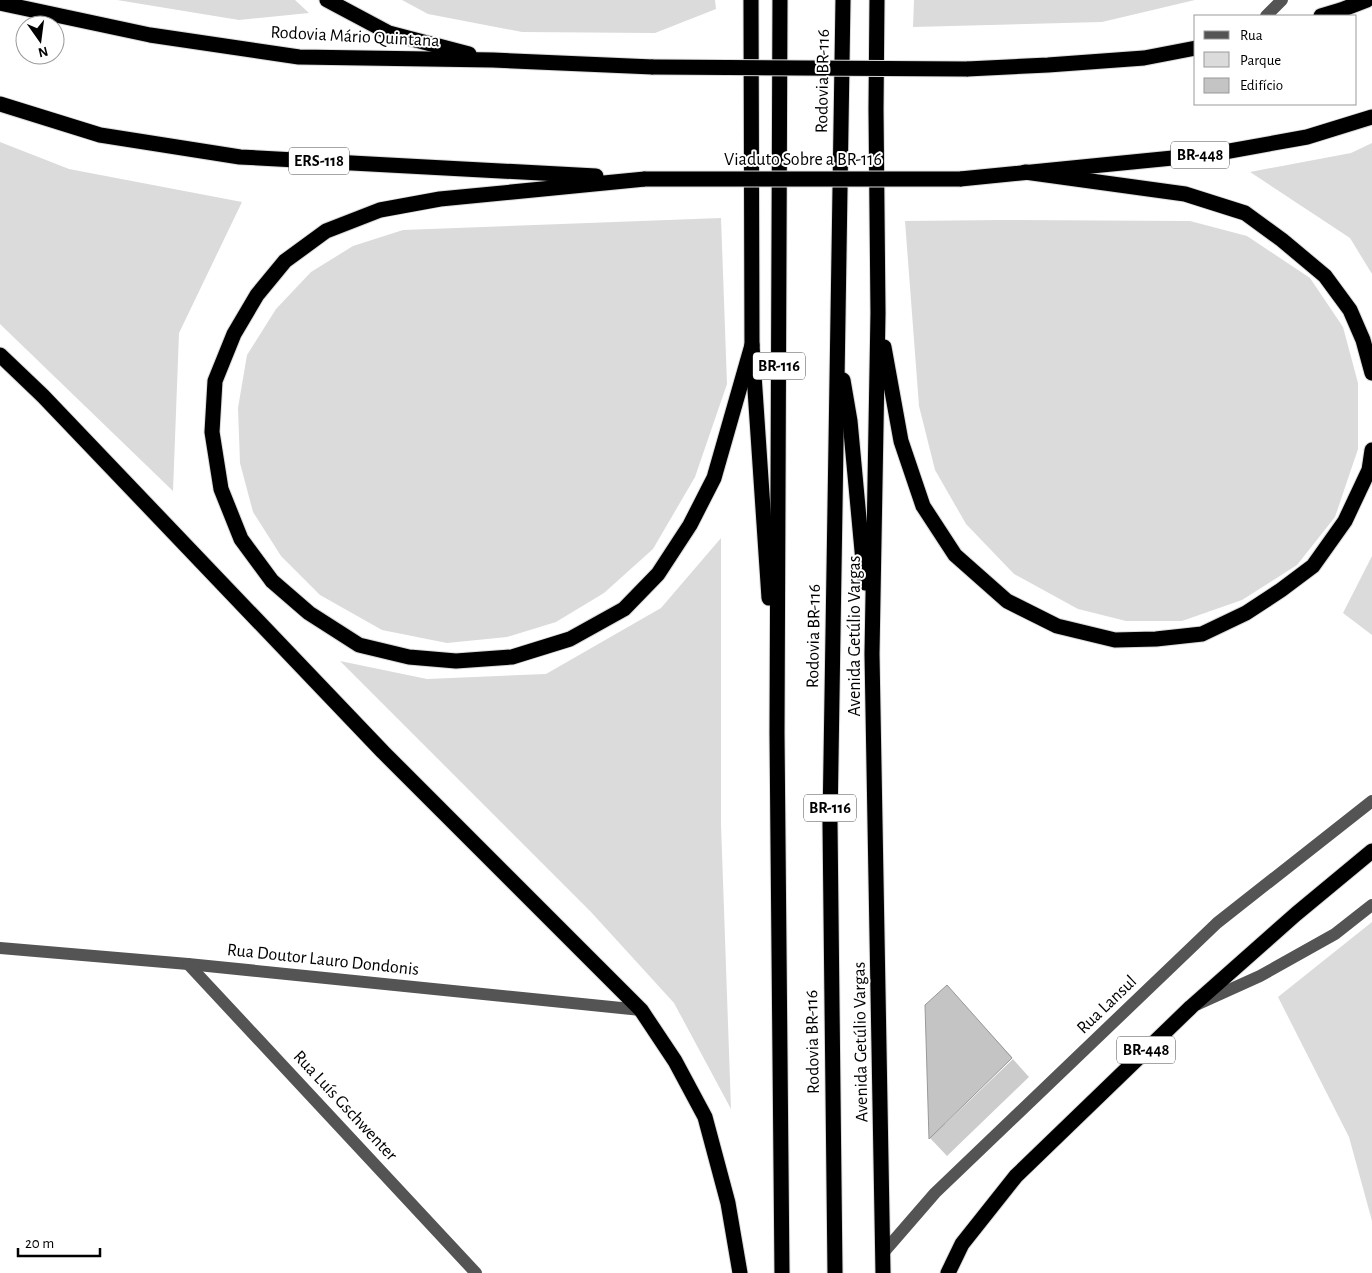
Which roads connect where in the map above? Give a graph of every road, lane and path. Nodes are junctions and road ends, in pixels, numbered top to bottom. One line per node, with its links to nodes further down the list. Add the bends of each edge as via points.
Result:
1 (327, 0): 12 (highway, via 390,33)
2 (751, 0): 19 (highway, Rodovia BR-116)
3 (780, 0): 24 (highway, Rodovia BR-116 / BR-116)
4 (843, 0): 18 (highway, Rodovia BR-116 / BR-116)
5 (877, 0): 17 (highway, Avenida Getúlio Vargas)
6 (1282, 0): 9 (street)
7 (1367, 0): 10 (highway)
8 (0, 3): 12 (highway, Rodovia Mário Quintana, via 150,35 299,56)
9 (1267, 15)
10 (1324, 15)
11 (1194, 48): 12 (highway, Rodovia Mário Quintana, bridge, via 1144,58 968,69 653,67)
12 (493, 60)
13 (0, 104): 16 (highway, ERS-118, via 100,135 240,157)
14 (1372, 118): 15 (highway, BR-448, via 1307,137 1213,154)
15 (1025, 172): 16 (highway, Viaduto Sobre a BR-116 / BR-448, bridge, via 960,179); 21 (highway, via 1185,194 1245,213 1325,276 1350,310 1364,340)
16 (645, 179): 19 (highway, via 440,199 380,210 326,230 285,261 252,302 234,334 215,381 212,432 221,489 241,539 272,581 309,613 359,644 409,657 456,661 512,656 570,639 624,609 658,574 690,525 714,478)
17 (878, 313): 22 (highway, via 901,442 923,506 955,556 1007,601 1057,626 1115,640 1156,639 1202,634 1246,613 1314,566 1345,521 1369,470); 23 (highway, Avenida Getúlio Vargas)
18 (836, 342): 23 (highway, BR-116, via 850,421); 36 (highway, Rodovia BR-116 / BR-116, via 830,823)
19 (752, 345): 24 (highway, Rodovia BR-116)
20 (0, 355): 31 (highway, via 383,752)
21 (1372, 373)
22 (1372, 450)
23 (872, 654): 32 (highway, Avenida Getúlio Vargas)
24 (777, 733): 35 (highway, Rodovia BR-116 / BR-116)
25 (1372, 801): 32 (street, Rua Lansul, via 1218,923 935,1193)
26 (1372, 851): 30 (highway, BR-448)
27 (1372, 905): 30 (street, via 1335,934 1260,976)
28 (0, 948): 29 (street, Rua Doutor Lauro Dondonis)
29 (188, 964): 31 (street, Rua Doutor Lauro Dondonis); 33 (street, Rua Luís Gschwenter)
30 (1191, 1006): 38 (highway, BR-448, via 1016,1176 962,1244)
31 (642, 1010): 34 (highway, via 675,1061 705,1118 728,1203)
32 (883, 1253): 37 (highway, Avenida Getúlio Vargas)
33 (476, 1273)
34 (740, 1273)
35 (782, 1273)
36 (834, 1273)
37 (883, 1273)
38 (948, 1273)

